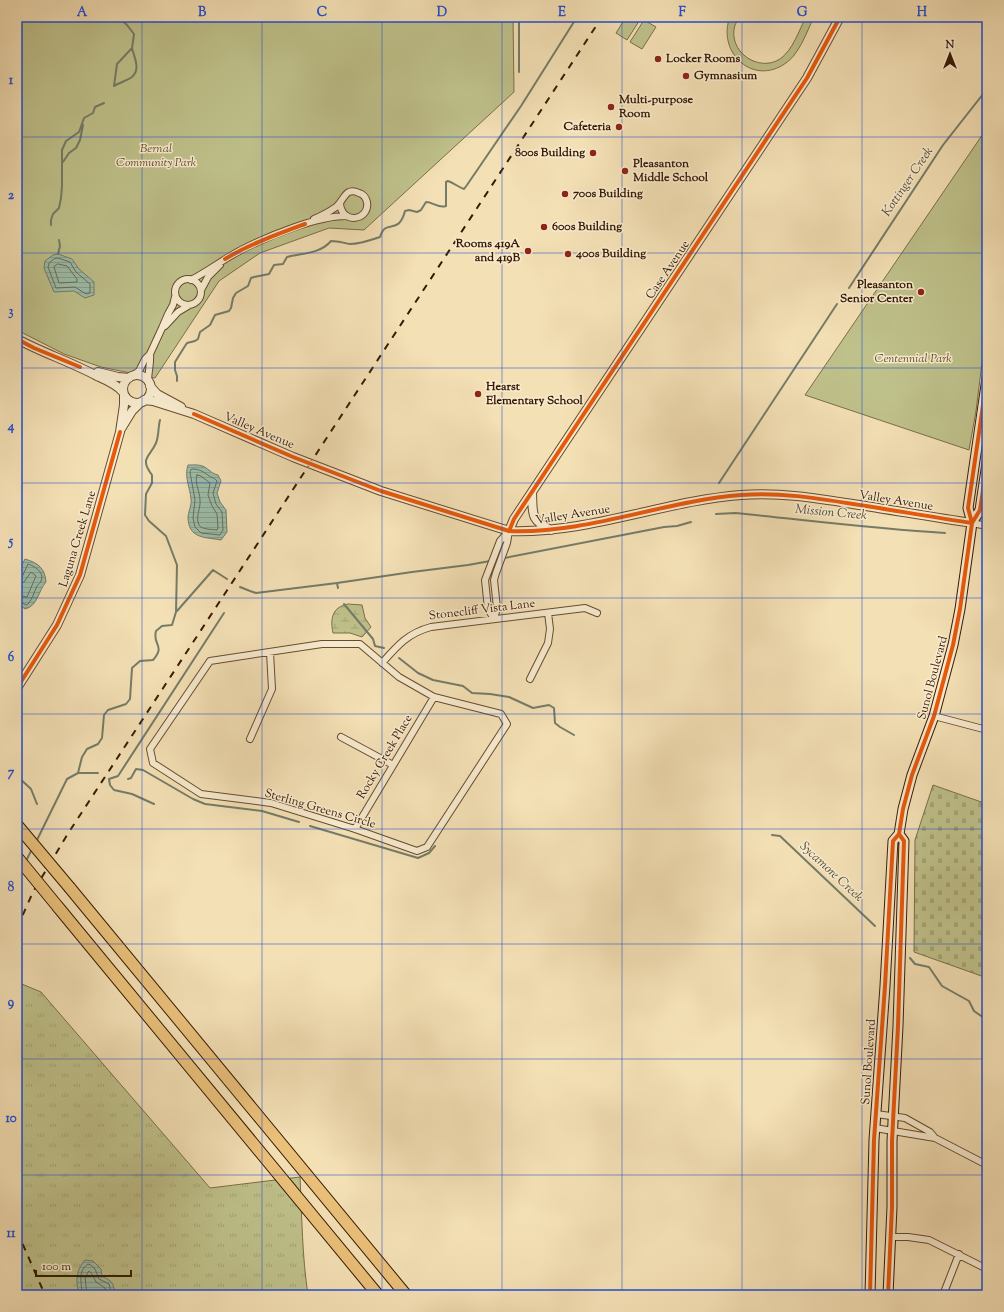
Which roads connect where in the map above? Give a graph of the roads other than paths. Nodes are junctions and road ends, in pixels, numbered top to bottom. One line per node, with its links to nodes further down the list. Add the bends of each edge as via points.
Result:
1 (840, 17): 22 (street, Case Avenue, via 807,78)
2 (340, 203): 3 (street); 3 (street, via 343,197 351,192 357,192 366,199 367,207 363,215 355,218); 4 (street)
3 (346, 216): 4 (street)
4 (305, 224): 5 (street)
5 (225, 259): 6 (street); 7 (street, via 208,277)
6 (191, 280): 7 (street, via 197,283); 8 (street, via 178,283)
7 (201, 290): 9 (street, via 198,300)
8 (175, 297): 9 (street, via 179,303); 10 (street)
9 (188, 306): 10 (street)
10 (162, 328): 12 (street)
11 (17, 339): 13 (street)
12 (150, 354): 14 (street, via 139,371); 16 (street)
13 (80, 367): 14 (street, via 118,377); 17 (street, via 115,385)
14 (131, 377): 16 (street, via 141,376); 17 (street, via 124,384)
15 (987, 378): 23 (main road, Sunol Boulevard, via 968,508)
16 (149, 384): 18 (street, via 148,397); 19 (street, Valley Avenue, via 157,394)
17 (124, 393): 18 (street, via 128,400); 20 (street, Laguna Creek Lane)
18 (142, 401): 19 (street, Valley Avenue, via 153,401); 20 (street, Laguna Creek Lane, via 132,411)
19 (194, 414): 26 (street, Valley Avenue, via 381,492)
20 (120, 432): 33 (street, Laguna Creek Lane, via 80,575 57,625)
21 (987, 463): 23 (main road, Sunol Boulevard, via 980,510)
22 (532, 493): 25 (street, via 535,520); 26 (street, Case Avenue)
23 (972, 523): 24 (street); 25 (street, Valley Avenue, via 817,498 764,494 721,497); 35 (main road, Sunol Boulevard, via 957,628)
24 (987, 526)
25 (552, 530): 26 (street, Valley Avenue)
26 (509, 531): 29 (street, Case Avenue, via 494,580 497,608); 29 (street, Case Avenue, via 497,547 485,580 488,609)
27 (548, 613): 28 (street, Stonecliff Vista Lane, via 585,608); 29 (street, Stonecliff Vista Lane); 32 (street, via 548,643)
28 (597, 613)
29 (494, 619): 31 (street, Stonecliff Vista Lane, via 419,630 409,635)
30 (270, 652): 31 (street, Sterling Greens Circle, via 322,644 360,644); 38 (street, via 272,689); 41 (street, Sterling Greens Circle, via 210,661 150,749 152,762 202,794 271,803)
31 (382, 663): 34 (street, Sterling Greens Circle, via 399,677)
32 (530, 680)
33 (17, 688)
34 (434, 697): 39 (street, Rocky Creek Place); 41 (street, Sterling Greens Circle, via 501,714 507,724 427,847 417,851)
35 (934, 716): 36 (street); 42 (main road, Sunol Boulevard, via 906,793)
36 (987, 730)
37 (341, 737): 39 (street)
38 (250, 739)
39 (393, 764): 41 (street, Rocky Creek Place)
40 (17, 825): 55 (highway, bridge)
41 (355, 829)
42 (899, 834): 44 (main road, Sunol Boulevard, via 892,841); 45 (main road, Sunol Boulevard, via 904,841)
43 (17, 857): 56 (highway, bridge)
44 (891, 876): 45 (main road, via 895,894 894,925 895,929); 46 (main road, Sunol Boulevard)
45 (901, 930): 47 (main road, Sunol Boulevard)
46 (876, 1114): 47 (street); 48 (main road, Sunol Boulevard)
47 (894, 1116): 49 (main road, Sunol Boulevard); 50 (street, via 905,1118 930,1132)
48 (875, 1128): 49 (street); 59 (main road, Sunol Boulevard)
49 (893, 1131): 50 (street); 52 (main road, Sunol Boulevard)
50 (935, 1138): 51 (street)
51 (987, 1165)
52 (890, 1237): 53 (street, via 929,1240); 60 (main road, Sunol Boulevard)
53 (958, 1254): 54 (street); 61 (street)
54 (987, 1269)
55 (386, 1271): 57 (highway); 58 (highway)
56 (378, 1295)
57 (406, 1295)
58 (410, 1295)
59 (870, 1295)
60 (888, 1295)
61 (943, 1295)

